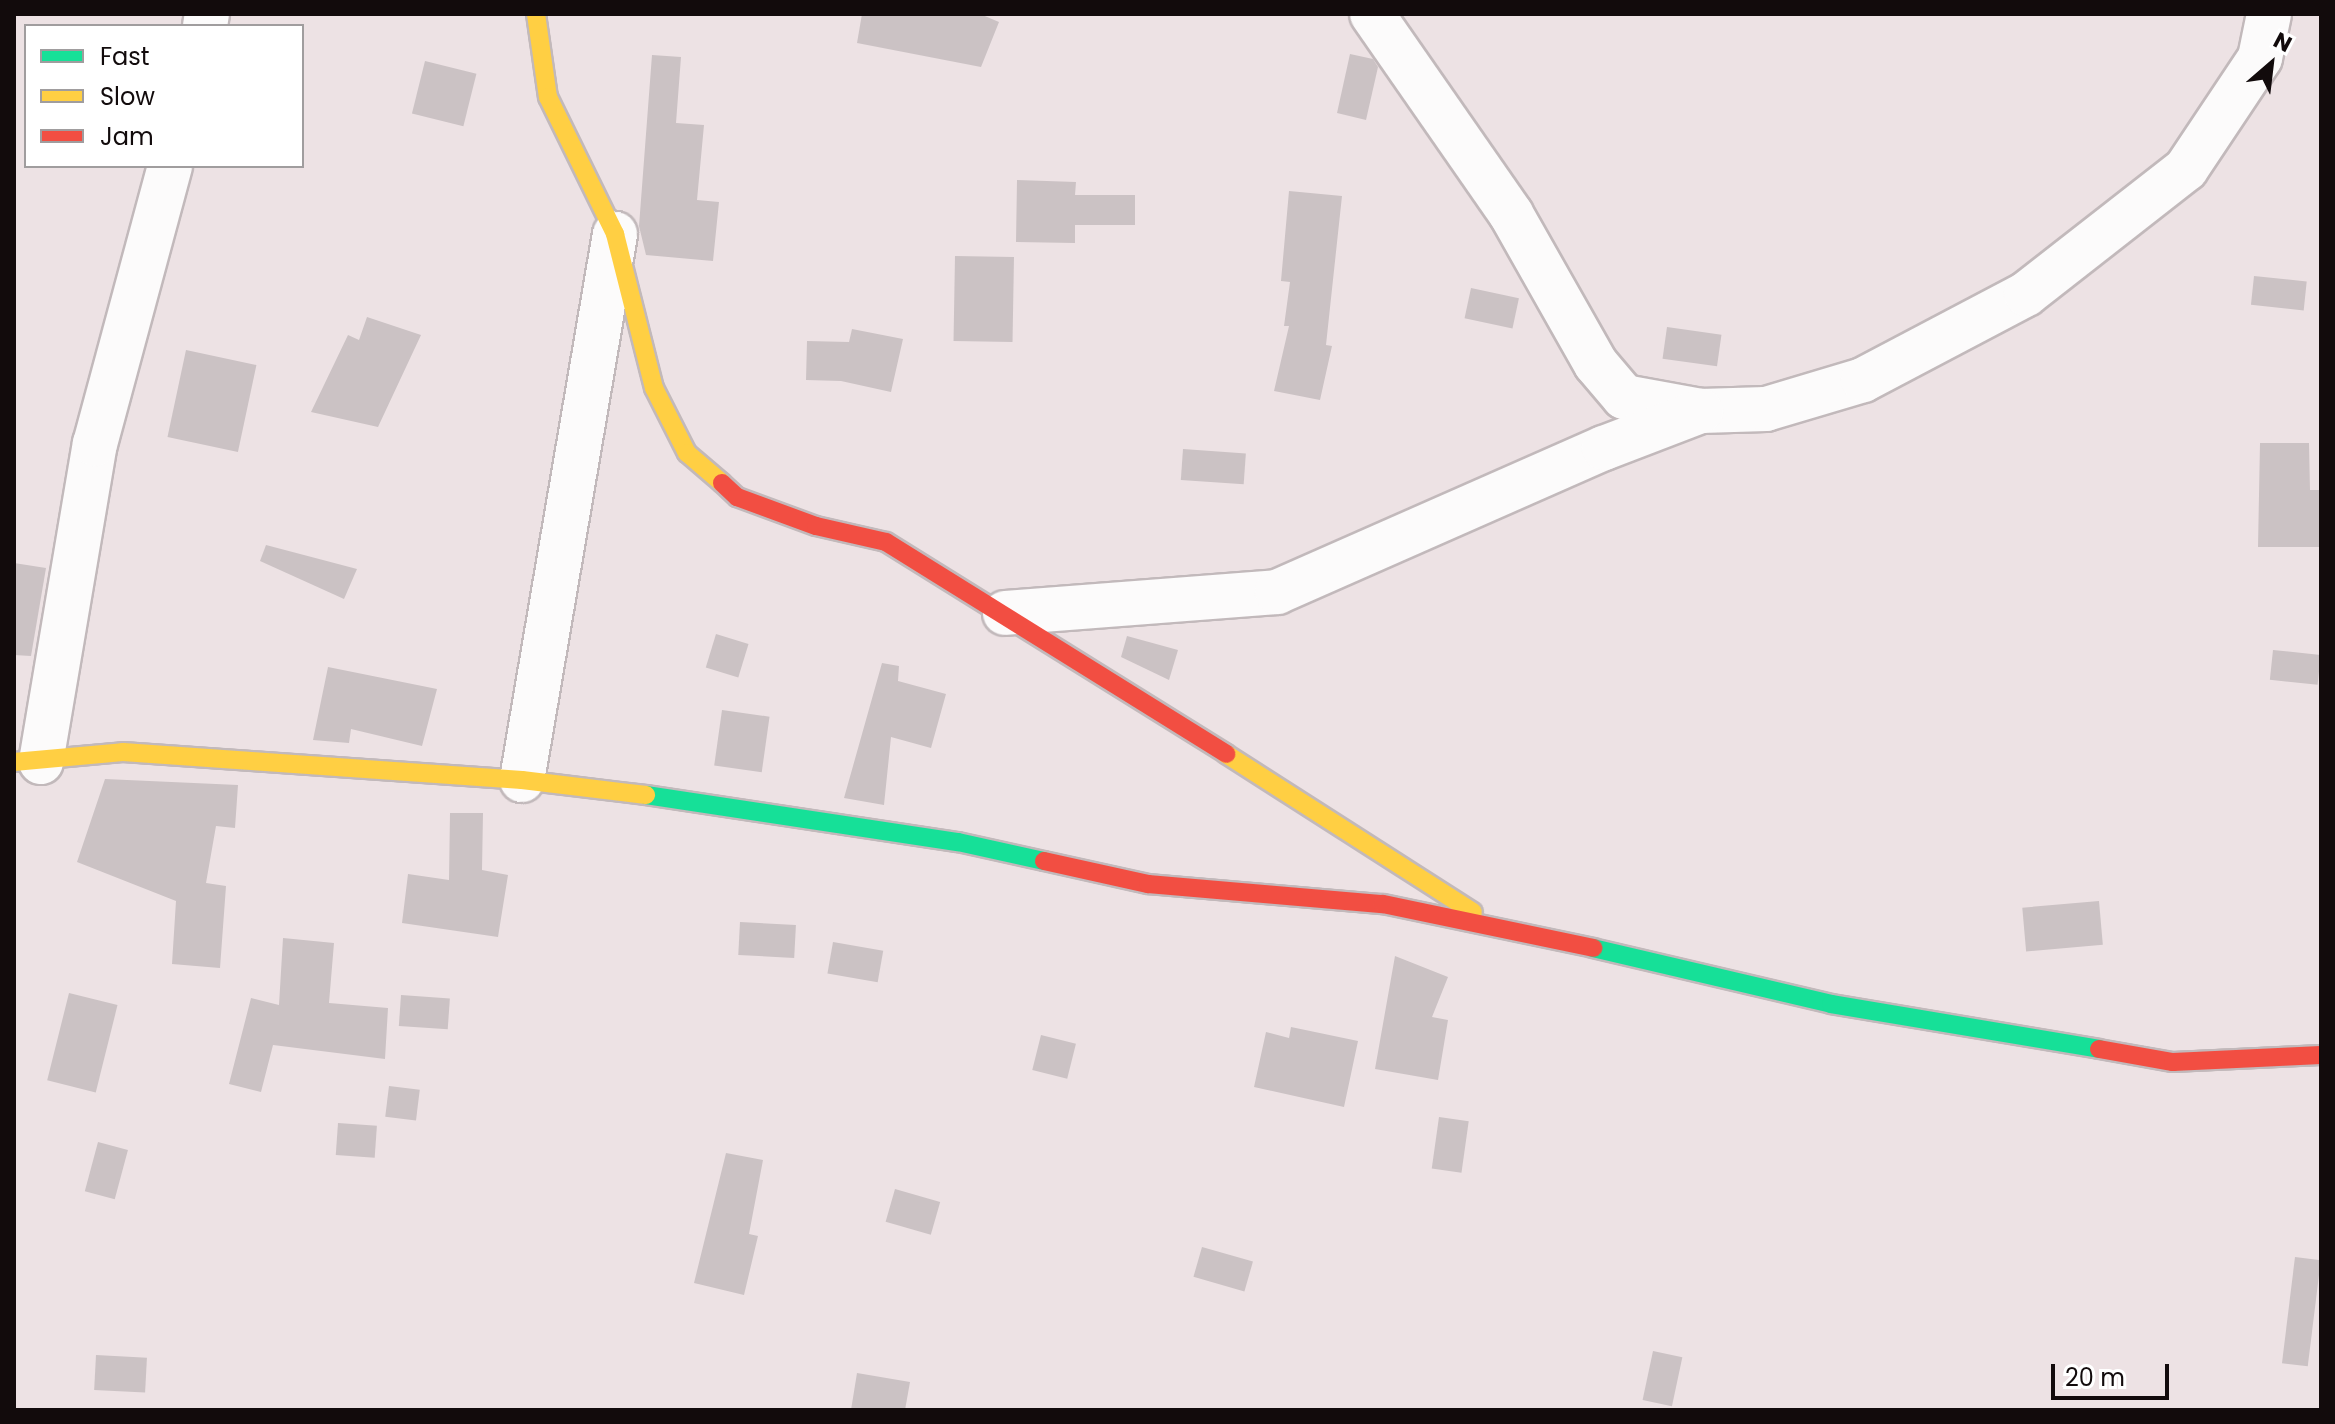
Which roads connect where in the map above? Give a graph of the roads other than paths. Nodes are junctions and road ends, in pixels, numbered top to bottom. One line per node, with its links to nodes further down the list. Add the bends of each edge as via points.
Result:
1 (536, 14): 5 (street, via 548,97)
2 (1372, 14): 6 (street, via 1511,214 1596,364 1624,397)
3 (2269, 14): 6 (street, via 2260,58 2186,169 2026,294 1863,380 1766,409)
4 (169, 168): 8 (street, via 95,444)
5 (615, 234): 7 (street, via 654,388 687,453 737,497 816,526 886,542); 9 (street)
6 (1701, 411): 7 (street, via 1604,448 1277,592)
7 (1005, 613): 10 (street)
8 (27, 762): 9 (street, via 123,752)
9 (522, 780): 10 (street, via 749,808 958,842 1148,884 1383,904)
10 (1492, 924): 11 (street, via 1831,1004 2173,1062)
11 (2321, 1055)

